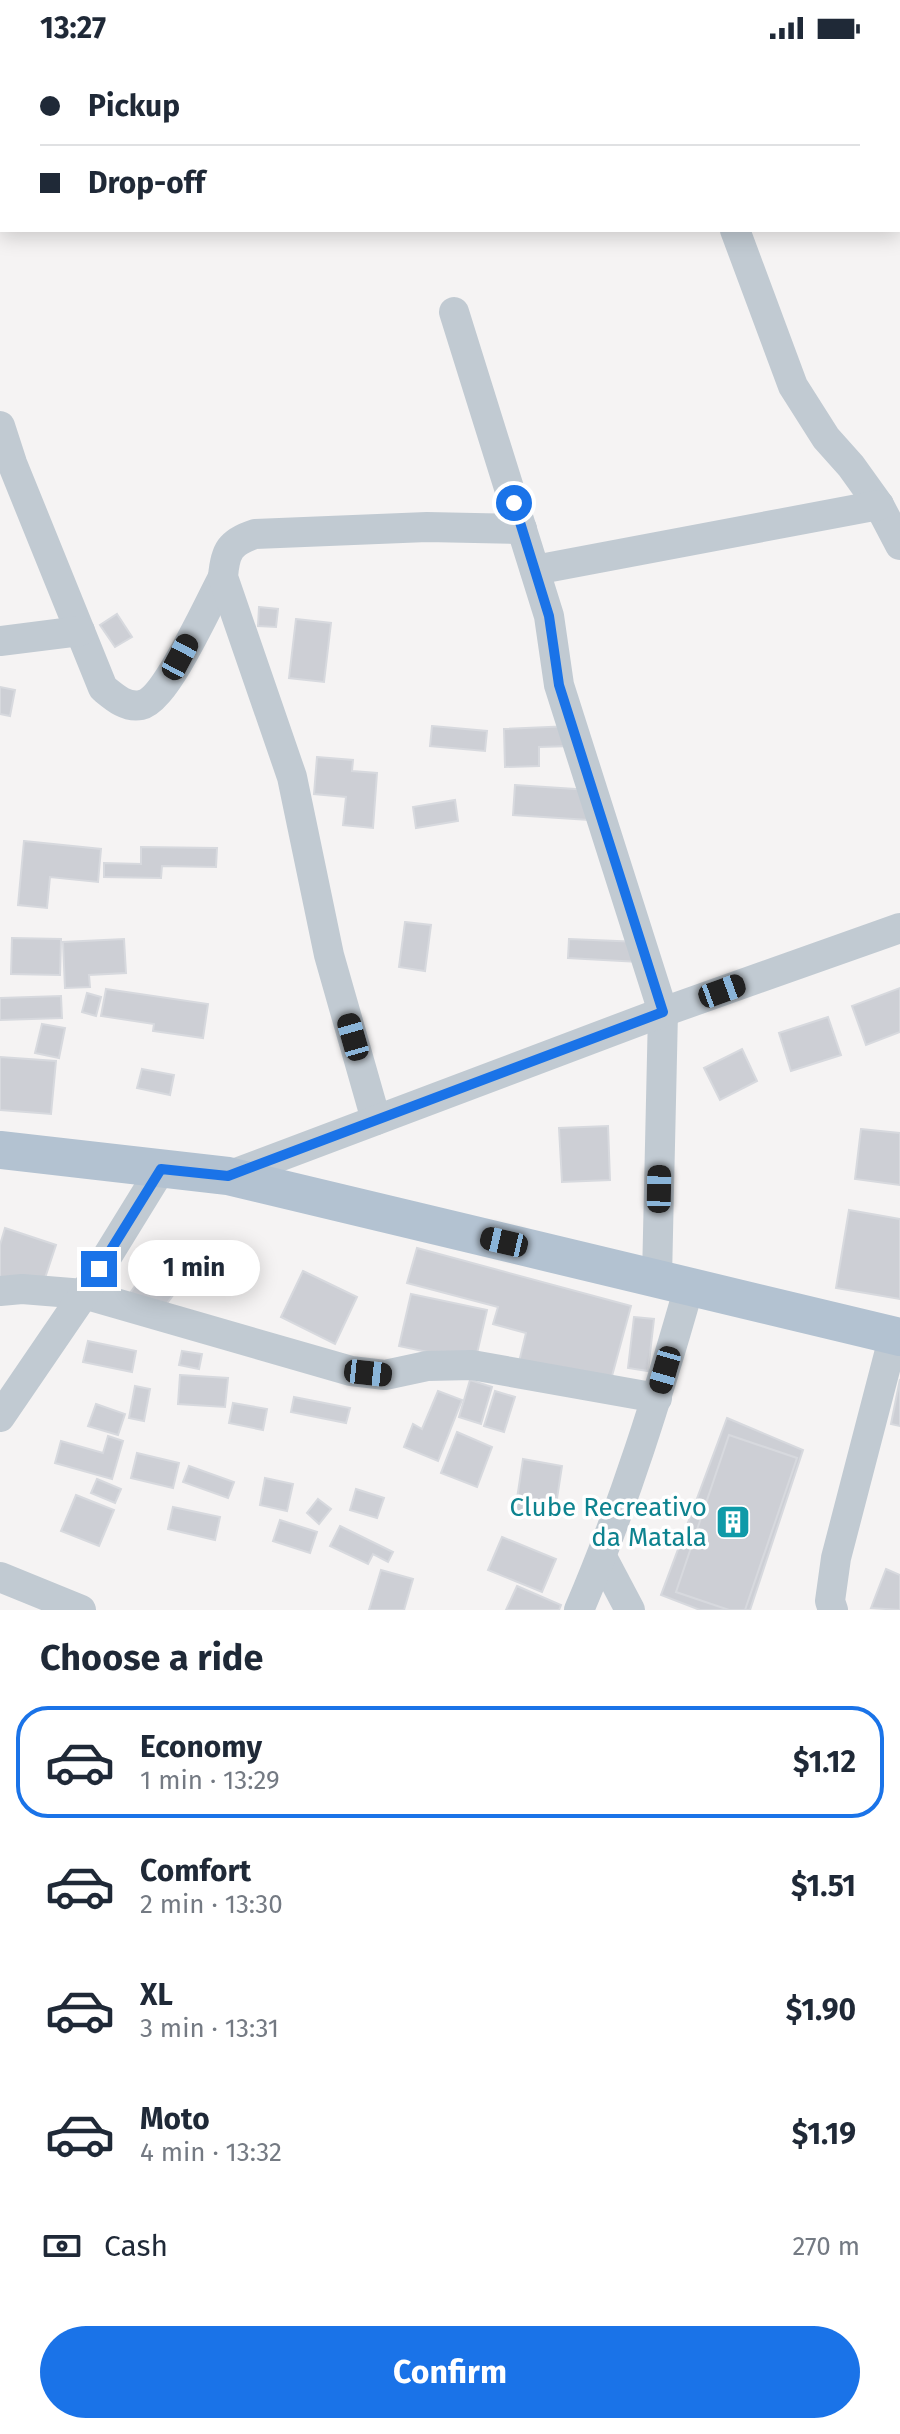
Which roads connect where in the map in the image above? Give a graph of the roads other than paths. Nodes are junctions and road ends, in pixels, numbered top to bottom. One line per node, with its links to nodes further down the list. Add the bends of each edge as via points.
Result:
1 (736, 232): 5 (street, via 793,386)
2 (454, 312): 6 (street)
3 (0, 426): 4 (street)
4 (6, 464): 10 (street)
5 (879, 505): 7 (street); 8 (street)
6 (522, 529): 8 (street); 9 (street, via 255,534 230,547)
7 (900, 545)
8 (535, 570): 13 (street, via 549,616 559,685)
9 (223, 577): 10 (street, via 152,702 137,707 103,688); 14 (street, via 292,777 329,955)
10 (80, 631): 11 (street)
11 (0, 641)
12 (900, 928): 13 (street)
13 (663, 1012): 14 (street); 18 (street)
14 (376, 1120): 17 (street)
15 (0, 1150): 16 (main road)
16 (161, 1169): 17 (main road); 20 (street)
17 (228, 1176): 18 (main road)
18 (673, 1282): 21 (main road); 22 (street)
19 (0, 1291): 20 (street)
20 (84, 1294): 22 (street, via 351,1371 385,1375 427,1366 472,1365); 23 (street)
21 (897, 1336): 29 (street, via 836,1558)
22 (657, 1398): 24 (street)
23 (0, 1417)
24 (602, 1557): 27 (street); 28 (street)
25 (0, 1577): 26 (street)
26 (81, 1610)
27 (579, 1610)
28 (630, 1610)
29 (833, 1610)

